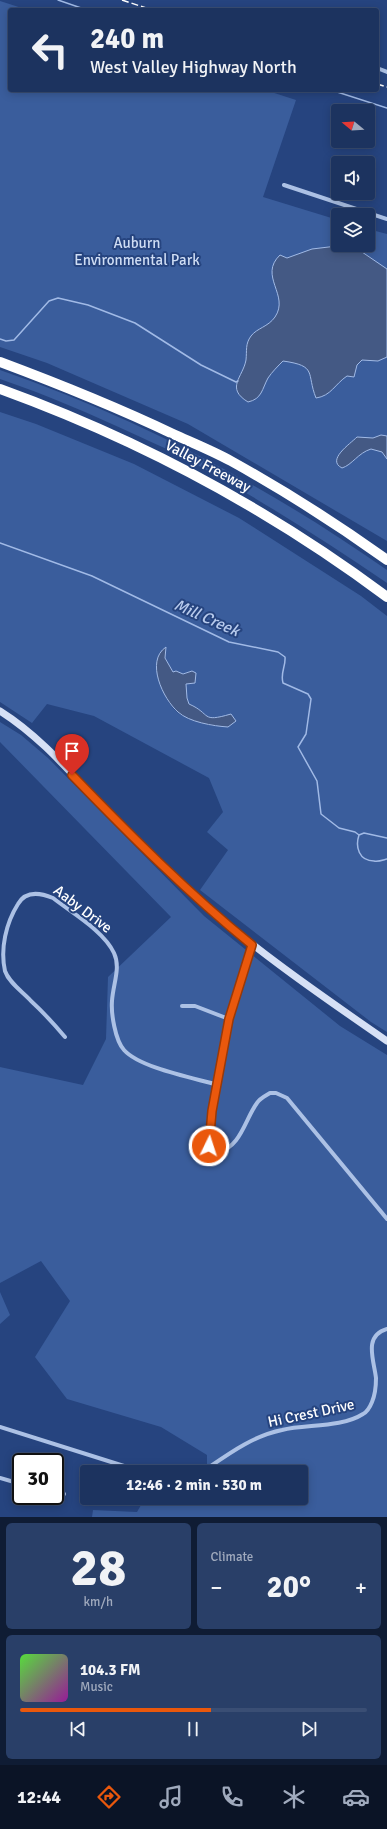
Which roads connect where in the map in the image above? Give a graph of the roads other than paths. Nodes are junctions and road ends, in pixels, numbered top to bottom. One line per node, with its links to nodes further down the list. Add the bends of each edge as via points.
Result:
1 (284, 185): 2 (street)
2 (387, 219)
3 (0, 362): 5 (highway, Valley Freeway, via 114,406 230,460 288,494)
4 (0, 389): 6 (highway, Valley Freeway, via 114,436 217,487 342,564)
5 (387, 560)
6 (387, 597)
7 (0, 711): 10 (main road, via 33,735 174,877)
8 (0, 924): 9 (street)
9 (6, 926): 13 (street, Aaby Drive, via 2,953 5,972); 15 (street, Aaby Drive, via 19,901 27,896 36,893 53,898 109,943 117,964 112,1010 123,1050 154,1067)
10 (252, 945): 12 (street); 14 (main road)
11 (182, 1006): 12 (street, via 195,1006)
12 (229, 1019): 15 (street)
13 (65, 1037)
14 (387, 1041)
15 (218, 1085): 16 (street, via 208,1139 212,1150 218,1152 230,1147 257,1102 270,1093 276,1093 287,1098)
16 (387, 1219)
17 (387, 1329): 20 (street, Hi Crest Drive, via 378,1333 372,1341 376,1385 373,1398 364,1414 346,1421 270,1433 250,1441)
18 (0, 1427): 19 (street)
19 (121, 1465)
20 (213, 1465)
21 (0, 1478): 22 (street)
22 (12, 1481)

